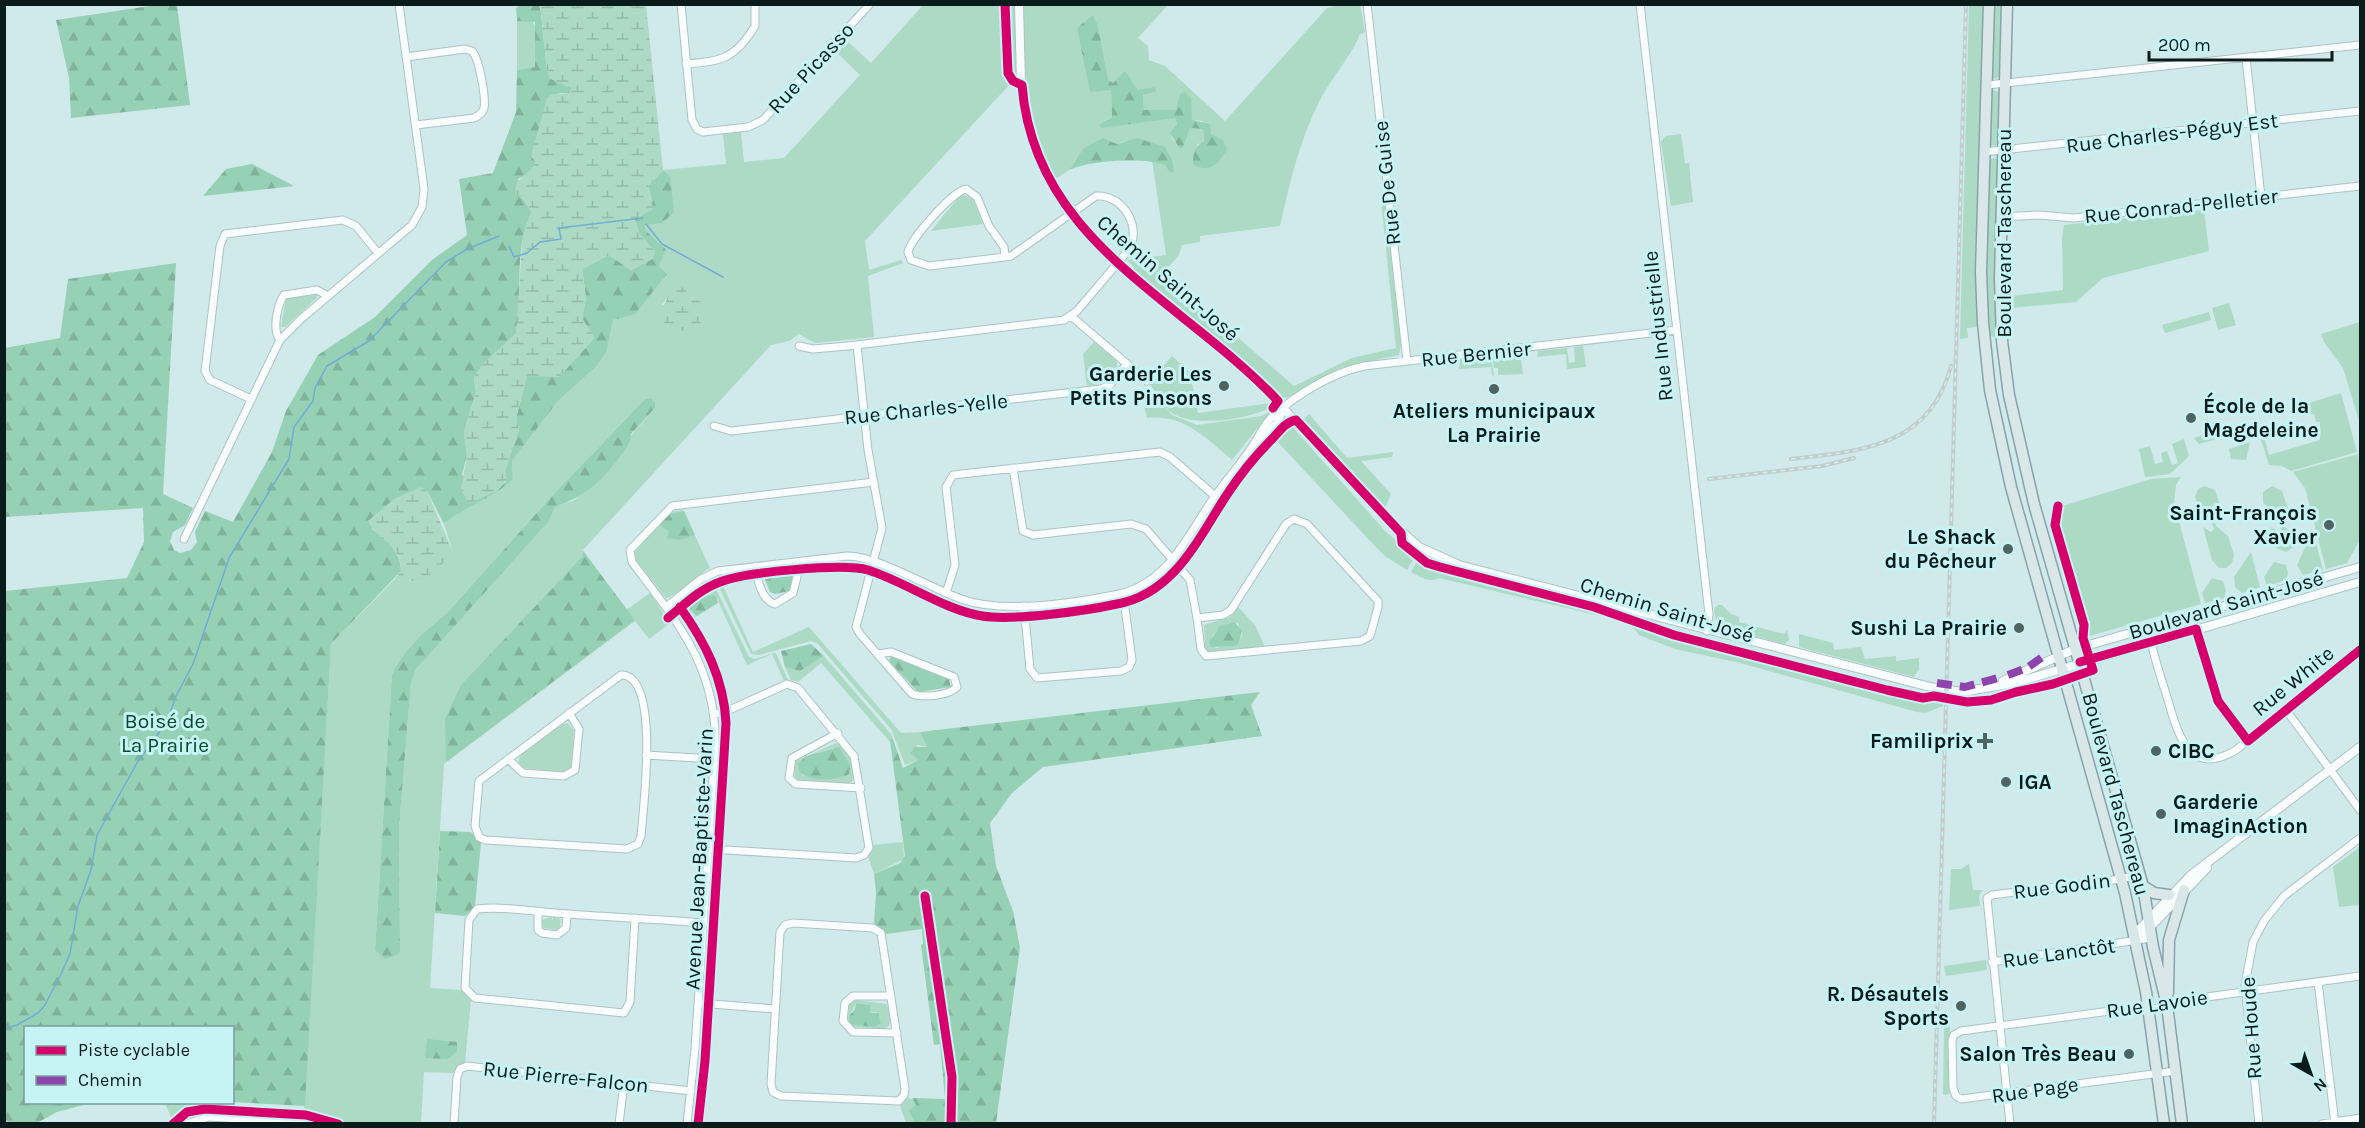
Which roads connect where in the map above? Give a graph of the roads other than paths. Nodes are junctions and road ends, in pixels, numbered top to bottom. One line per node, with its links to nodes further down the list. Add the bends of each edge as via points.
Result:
1 (399, 4): 11 (street)
2 (681, 4): 13 (street, Rue Picasso)
3 (755, 4): 13 (street, via 755,26 731,55 721,61)
4 (1019, 4): 23 (street, Chemin Saint-José, via 1021,82 1028,123 1045,172)
5 (1367, 4): 36 (street, Rue De Guise)
6 (1640, 4): 30 (street, Rue Industrielle)
7 (1989, 4): 15 (main road, Boulevard Taschereau)
8 (2007, 4): 14 (main road, Boulevard Taschereau)
9 (869, 5): 13 (street, Rue Picasso, via 766,117 752,126 707,132 697,129 692,120)
10 (2361, 45): 12 (street)
11 (406, 57): 18 (street); 18 (street, via 469,49 477,56 480,71 484,104 480,114)
12 (2246, 58): 14 (street); 17 (street)
13 (686, 64)
14 (2005, 84): 15 (street); 20 (main road, Boulevard Taschereau)
15 (1987, 85): 19 (main road, Boulevard Taschereau)
16 (2361, 111): 17 (street, Rue Charles-Péguy Est)
17 (2253, 124): 20 (street, Rue Charles-Péguy Est); 22 (street)
18 (416, 125): 25 (street, via 422,207 412,225)
19 (1984, 152): 20 (street, Rue Charles-Péguy Est); 33 (main road, Boulevard Taschereau)
20 (2003, 152): 24 (main road, Boulevard Taschereau)
21 (2361, 186): 22 (street, Rue Conrad-Pelletier)
22 (2261, 197): 24 (street, Rue Conrad-Pelletier, via 2066,218)
23 (1070, 213): 26 (street); 27 (street, Chemin Saint-José); 27 (street, via 1096,196 1108,196 1120,203 1135,236)
24 (2001, 217): 32 (main road, Boulevard Taschereau)
25 (378, 253): 28 (street); 39 (street, via 356,226 343,220 225,234 220,246 205,371 210,380)
26 (1005, 257): 26 (street, via 925,266 913,261 908,252 914,239 956,194 966,189 978,197 989,226 1004,247)
27 (1118, 263): 29 (street); 40 (street, Chemin Saint-José, via 1232,356)
28 (328, 296): 31 (street); 31 (street, via 317,290 284,295 276,327)
29 (1071, 316): 34 (street, via 1053,323); 37 (street)
30 (1677, 330): 36 (street, Rue Bernier); 64 (street, Rue Industrielle, via 1709,614)
31 (280, 340): 39 (street)
32 (2002, 341): 33 (main road); 43 (main road, Boulevard Taschereau)
33 (1984, 343): 44 (main road, Boulevard Taschereau)
34 (856, 345): 35 (street, via 813,350); 41 (street)
35 (799, 346)
36 (1407, 362): 40 (street, Rue Bernier, via 1346,371)
37 (1127, 364): 38 (street); 41 (street, Rue Charles-Yelle, via 1101,389)
38 (1147, 381)
39 (251, 399): 48 (street)
40 (1284, 407): 47 (street, Rue Bernier, via 1272,417); 64 (street, Chemin Saint-José, via 1391,522 1433,555 1459,566)
41 (864, 416): 42 (street, Rue Charles-Yelle, via 731,431); 46 (street)
42 (714, 426)
43 (2019, 447): 44 (main road); 49 (main road, Boulevard Taschereau)
44 (2002, 451): 50 (main road, Boulevard Taschereau)
45 (1013, 468): 47 (street, via 1160,452); 51 (street, via 1020,524 1026,533 1135,524 1146,529); 57 (street, via 956,475 947,481 955,565)
46 (874, 482): 53 (street, via 882,528); 60 (street, Avenue Jean-Baptiste-Varin, via 672,506 632,547 630,556)
47 (1215, 496): 51 (street, Rue Bernier)
48 (184, 539)
49 (2047, 552): 50 (main road); 66 (main road, Boulevard Taschereau)
50 (2030, 557): 69 (main road, Boulevard Taschereau)
51 (1173, 560): 58 (street, Rue Bernier, via 1150,580); 62 (street, via 1192,585)
52 (797, 562): 53 (street, Rue Bernier, via 852,556); 54 (street, Rue Bernier); 54 (street, via 793,593 775,604 766,599)
53 (875, 563): 57 (street, Rue Bernier); 68 (street, via 856,624)
54 (756, 566): 60 (street, Rue Bernier, via 710,574)
55 (2361, 567): 61 (street, Boulevard Saint-José)
56 (2361, 582): 63 (street, Boulevard Saint-José)
57 (946, 593): 59 (street, Rue Bernier, via 983,606)
58 (1123, 593): 59 (street, Rue Bernier); 59 (street, via 1132,660 1121,671 1037,678 1030,669)
59 (1024, 606)
60 (666, 607): 75 (street, Avenue Jean-Baptiste-Varin, via 698,655)
61 (2192, 615): 63 (street); 66 (street, Boulevard Saint-José)
62 (1197, 618): 62 (street, via 1202,652 1213,657 1364,640 1372,633 1378,604 1307,524 1294,519 1286,524 1232,610)
63 (2196, 629): 65 (street, Boulevard Saint-José); 77 (street, via 2216,696)
64 (1707, 631): 72 (street, Chemin Saint-José, via 1943,690 1962,692)
65 (2151, 642): 70 (street, Boulevard Saint-José); 77 (street, Rue White, via 2177,732 2186,747 2199,756 2213,758)
66 (2075, 649): 69 (street, Boulevard Saint-José); 70 (main road, Boulevard Taschereau)
67 (2361, 650): 73 (street, Rue White)
68 (878, 654): 68 (street, via 915,695 950,692 957,687 954,677 891,652)
69 (2058, 655): 71 (main road, Boulevard Taschereau); 72 (street, Chemin Saint-José)
70 (2080, 662): 71 (street, Boulevard Saint-José); 88 (main road, Boulevard Taschereau)
71 (2062, 668): 72 (street, Chemin Saint-José); 89 (main road, Boulevard Taschereau)
72 (1988, 687)
73 (2286, 710): 77 (street, Rue White); 82 (street)
74 (569, 713): 79 (street, via 618,677 629,676 637,685 645,709); 80 (street); 80 (street, via 579,732 577,765 571,774 523,773)
75 (714, 714): 76 (street, via 790,684); 81 (street, Avenue Jean-Baptiste-Varin)
76 (838, 733): 83 (street, via 854,756); 83 (street, via 792,758 789,778 796,784)
77 (2248, 741)
78 (2361, 747): 82 (street)
79 (646, 755): 80 (street, via 641,839 630,849 479,837 475,826 477,786); 81 (street)
80 (508, 759)
81 (714, 759): 86 (street, Avenue Jean-Baptiste-Varin)
82 (2330, 769): 84 (street); 87 (street)
83 (861, 788): 86 (street, via 869,844 862,857)
84 (2361, 810)
85 (2361, 838): 103 (street, Rue Houde, via 2289,891 2270,912 2250,951)
86 (708, 849): 96 (street, Avenue Jean-Baptiste-Varin)
87 (2227, 849): 91 (street); 92 (street)
88 (2140, 874): 89 (street, Rue Godin); 90 (main road, Boulevard Taschereau)
89 (2121, 879): 99 (main road, Boulevard Taschereau); 100 (street, Rue Godin, via 1994,895 1986,901)
90 (2143, 886): 92 (main road, via 2154,893); 97 (main road, Boulevard Taschereau)
91 (2184, 890): 97 (street); 106 (main road, via 2169,940)
92 (2169, 895): 97 (street)
93 (538, 912): 94 (street); 94 (street, via 538,930 557,935 566,928); 95 (street, via 472,912 465,985 469,995 624,1013 630,1002)
94 (567, 914): 95 (street)
95 (635, 918): 96 (street)
96 (704, 922): 105 (street, Avenue Jean-Baptiste-Varin)
97 (2149, 922): 98 (main road, Boulevard Taschereau); 99 (street)
98 (2151, 938): 99 (street, Rue Lanctôt); 106 (main road, Boulevard Taschereau)
99 (2132, 940): 100 (street, Rue Lanctôt); 108 (main road, Boulevard Taschereau)
100 (1992, 962): 109 (street)
101 (2361, 976): 102 (street, Rue Lavoie)
102 (2318, 982): 103 (street, Rue Lavoie); 118 (street)
103 (2245, 992): 106 (street, Rue Lavoie); 127 (street, Rue Houde)
104 (891, 996): 107 (street, via 883,939 878,929 790,923 780,932); 110 (street); 110 (street, via 853,996 845,1003 843,1021 853,1032)
105 (699, 1003): 107 (street); 115 (street, Avenue Jean-Baptiste-Varin)
106 (2168, 1005): 108 (street, Rue Lavoie); 112 (main road, Boulevard Taschereau)
107 (775, 1009): 110 (street, via 771,1084 775,1094 781,1096 899,1101 905,1089)
108 (2148, 1009): 109 (street, Rue Lavoie, via 2139,1007); 113 (main road, Boulevard Taschereau)
109 (1999, 1026): 111 (street, Rue Lavoie); 116 (street)
110 (897, 1033)
111 (1954, 1035): 116 (street, Rue Page, via 1956,1096 1965,1099)
112 (2176, 1071): 113 (street, Rue Page); 126 (main road, Boulevard Taschereau)
113 (2157, 1073): 116 (street, Rue Page); 125 (main road, Boulevard Taschereau)
114 (624, 1083): 115 (street, Rue Pierre-Falcon); 121 (street, Rue Pierre-Falcon, via 465,1066 457,1077); 122 (street)
115 (691, 1091): 123 (street, Avenue Jean-Baptiste-Varin)
116 (2006, 1094): 124 (street)
117 (2361, 1118): 118 (street)
118 (2335, 1123): 128 (street)
119 (186, 1124): 120 (street, via 213,1117)
120 (315, 1124)
121 (454, 1124)
122 (619, 1124)
123 (687, 1124)
124 (2010, 1124)
125 (2164, 1124)
126 (2182, 1124)
127 (2259, 1124)
128 (2322, 1124)

